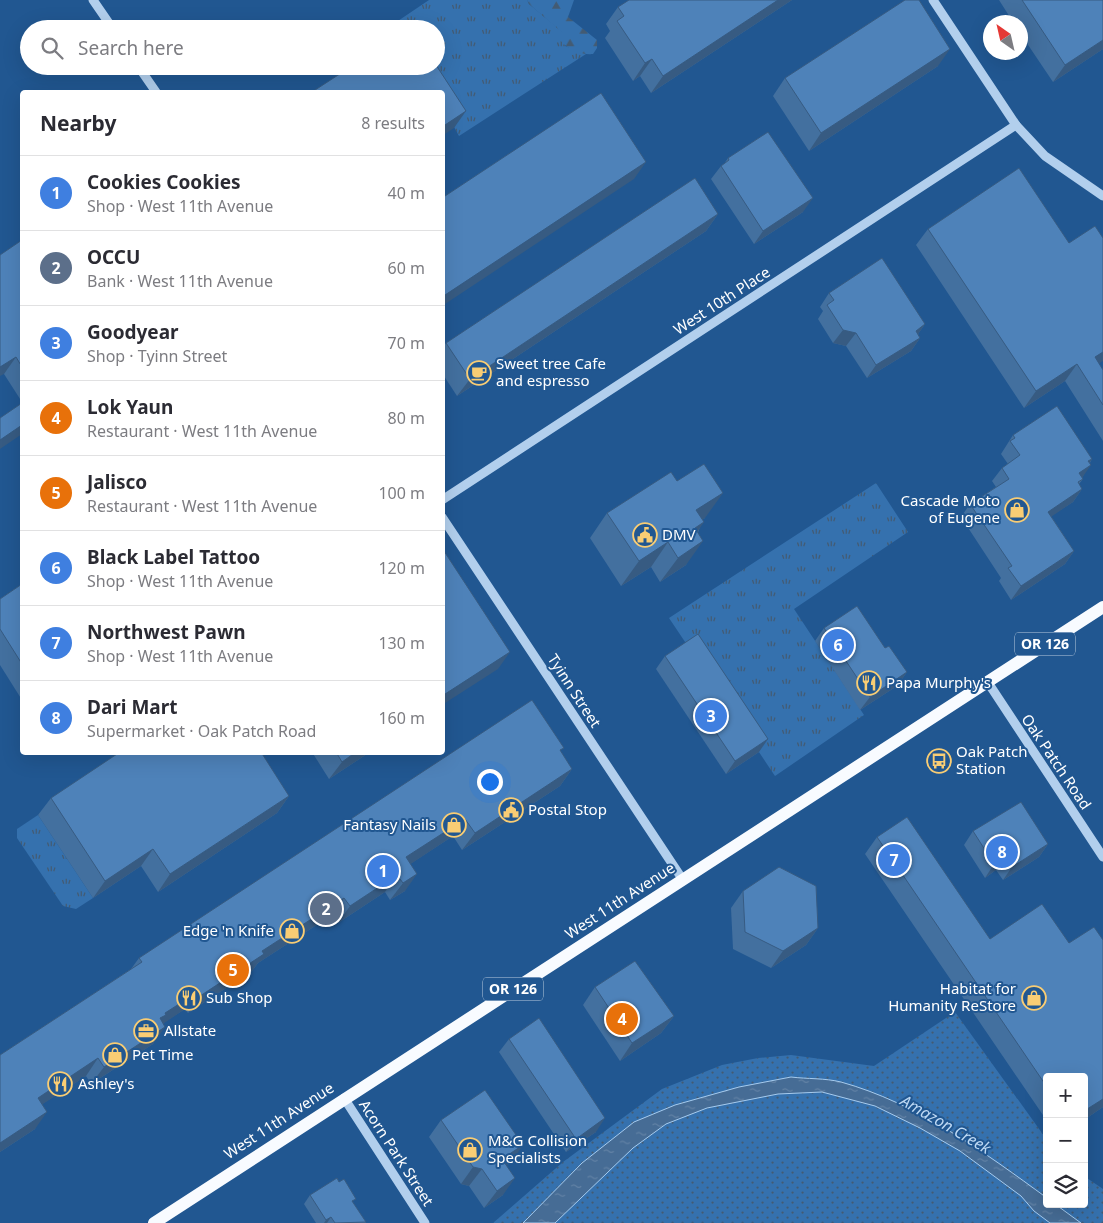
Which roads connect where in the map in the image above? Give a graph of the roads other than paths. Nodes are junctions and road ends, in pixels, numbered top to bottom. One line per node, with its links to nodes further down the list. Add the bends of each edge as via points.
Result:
1 (93, 0): 3 (street)
2 (933, 0): 6 (street)
3 (106, 20)
4 (144, 75): 5 (street)
5 (155, 90)
6 (1016, 125): 7 (street, via 1045,156); 8 (street, West 10th Place)
7 (1103, 196)
8 (445, 498)
9 (445, 522): 13 (street, Tyinn Street)
10 (1103, 607): 11 (main road, West 11th Avenue / OR 126)
11 (987, 681): 12 (street, Oak Patch Road); 13 (main road, West 11th Avenue / OR 126)
12 (1103, 857)
13 (683, 880): 14 (main road, West 11th Avenue / OR 126)
14 (344, 1098): 15 (main road, West 11th Avenue / OR 126); 16 (street, Acorn Park Street)
15 (154, 1223)
16 (425, 1223)

